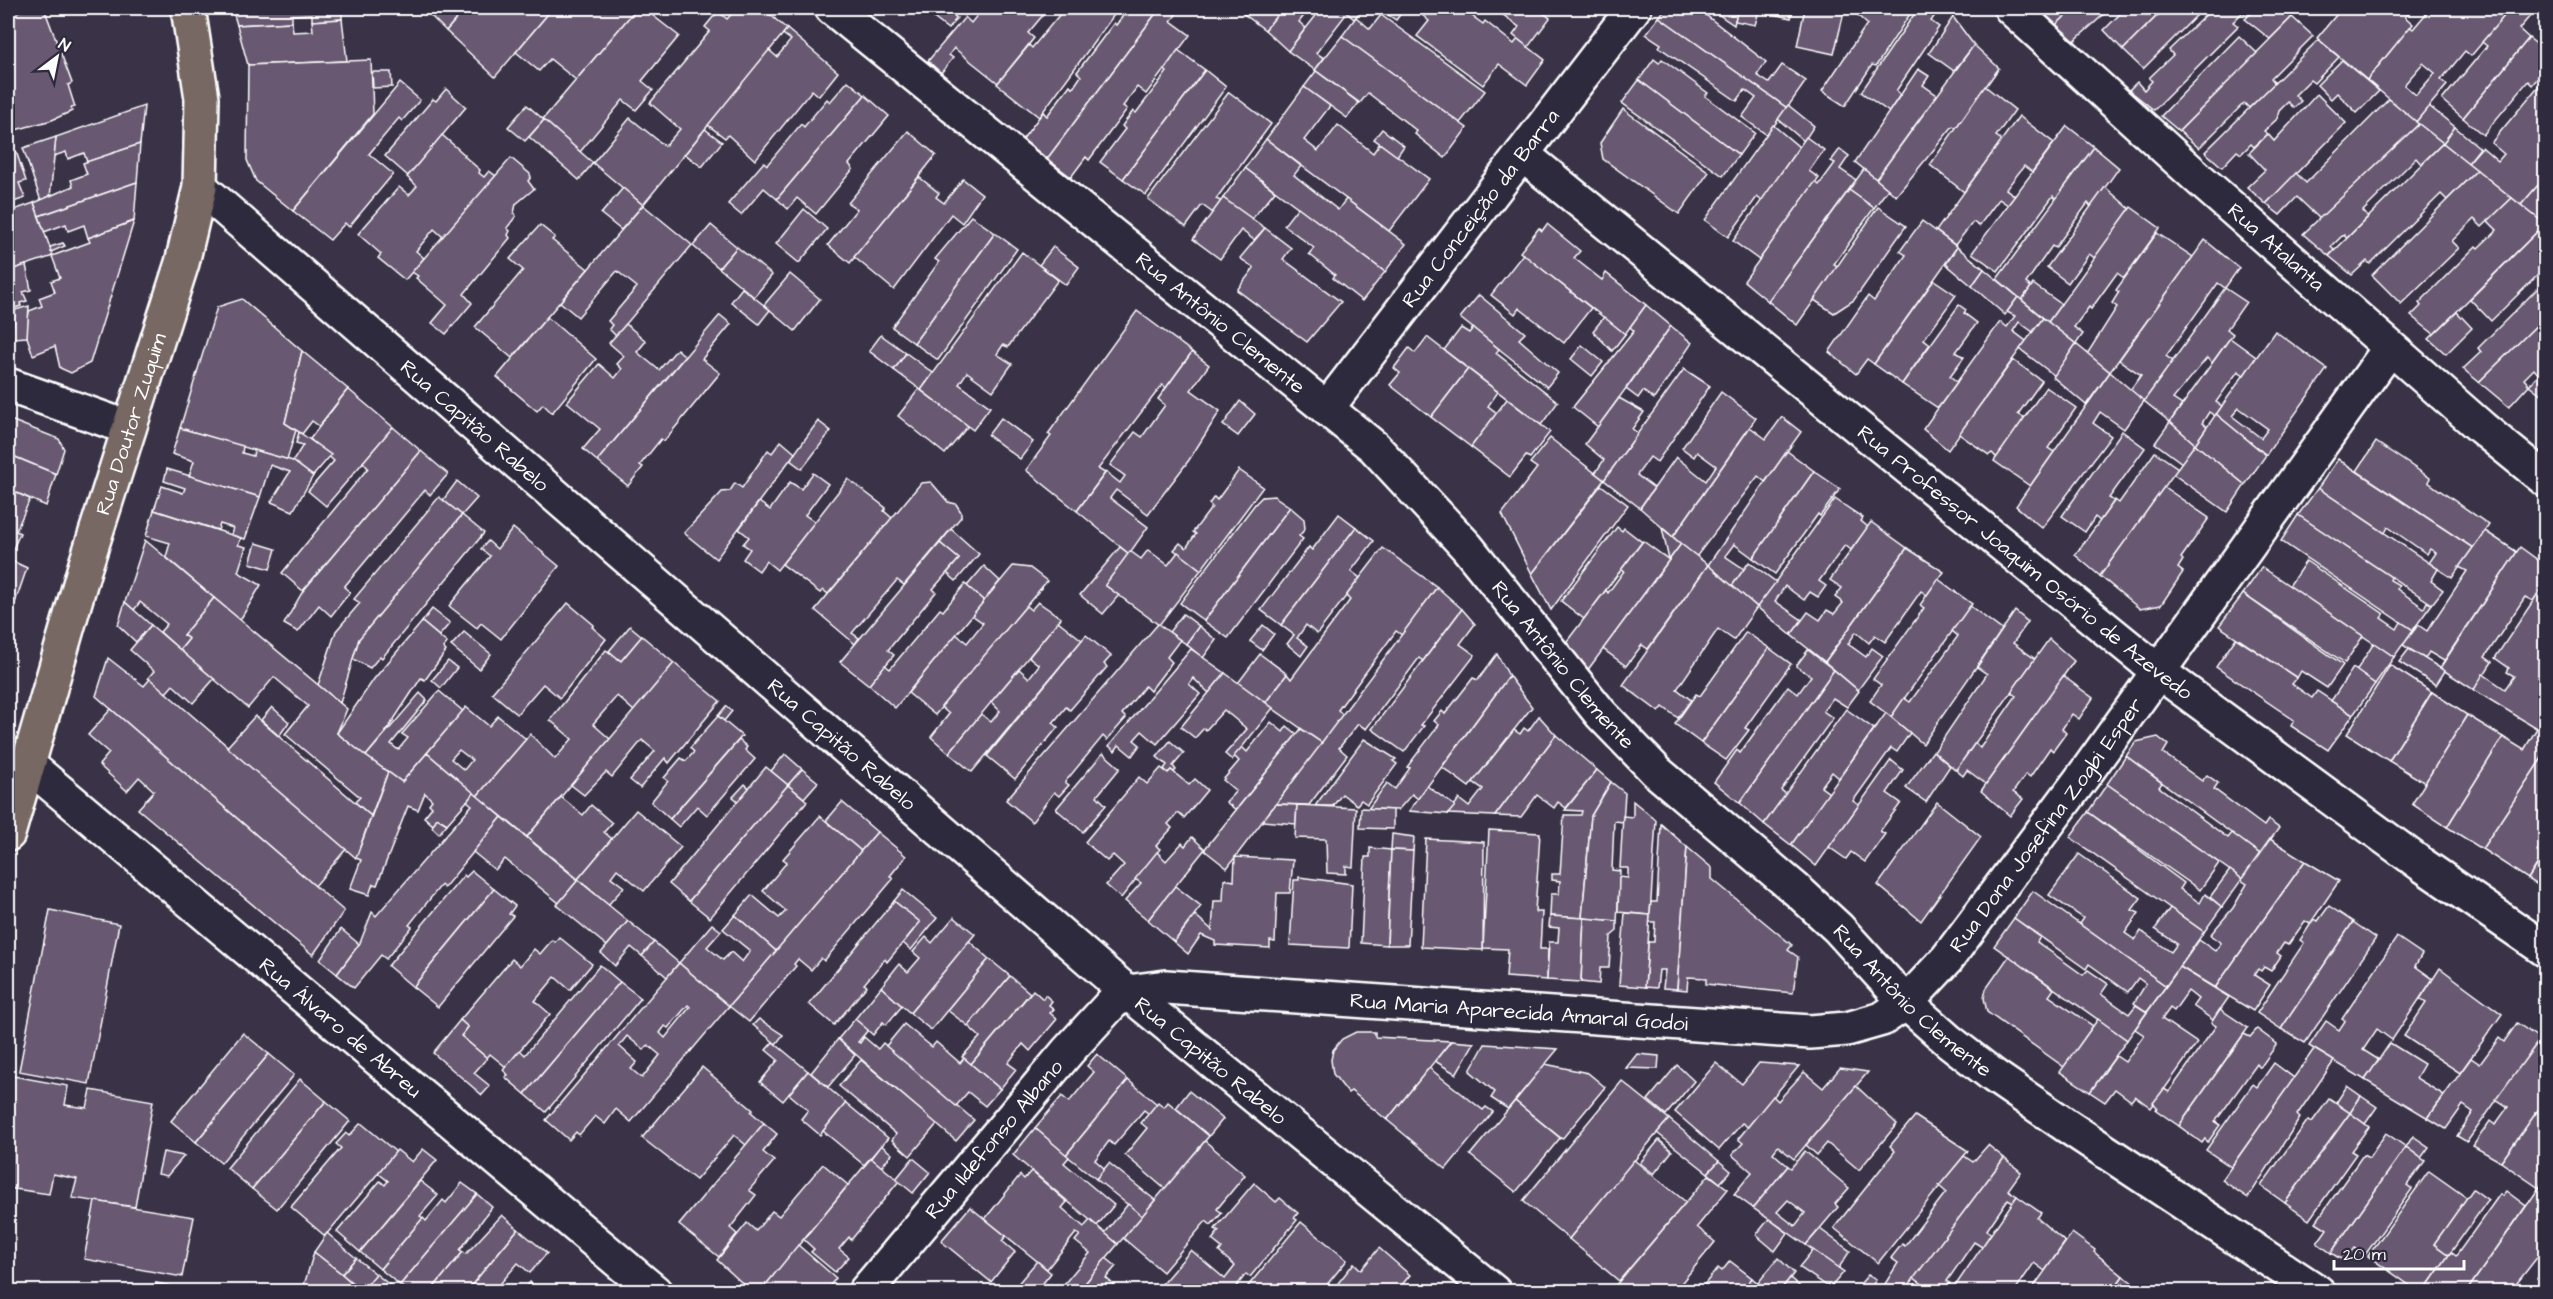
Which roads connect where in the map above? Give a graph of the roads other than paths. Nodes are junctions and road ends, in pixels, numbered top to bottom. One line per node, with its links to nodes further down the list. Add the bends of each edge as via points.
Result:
1 (188, 8): 6 (main road, Rua Doutor Zuquim, via 202,98)
2 (832, 8): 9 (street, Rua Antônio Clemente)
3 (1634, 8): 5 (street, Rua Conceição da Barra)
4 (2011, 8): 7 (street, Rua Atalanta)
5 (1522, 154): 9 (street, Rua Conceição da Barra); 12 (street, Rua Professor Joaquim Osório de Azevedo)
6 (200, 187): 10 (main road, Rua Doutor Zuquim, via 182,263); 16 (street, Rua Capitão Rabelo)
7 (2390, 348): 11 (street, Rua Atalanta); 12 (street, Rua Dona Josefina Zogbi Esper)
8 (8, 385): 10 (street)
9 (1328, 408): 17 (street, Rua Antônio Clemente, via 1418,492 1601,714 1657,772 1838,928)
10 (129, 428): 13 (main road, Rua Doutor Zuquim)
11 (2546, 480)
12 (2159, 672): 15 (street, Rua Professor Joaquim Osório de Azevedo); 17 (street, Rua Dona Josefina Zogbi Esper, via 1947,959)
13 (26, 763): 14 (main road, Rua Doutor Zuquim); 18 (street, Rua Álvaro de Abreu)
14 (8, 834)
15 (2546, 950)
16 (1128, 992): 17 (street, Rua Maria Aparecida Amaral Godoi, via 1166,987 1810,1032 1847,1029 1882,1018); 19 (street, Rua Ildefonso Albano, via 1113,1002 1068,1051); 20 (street, Rua Capitão Rabelo)
17 (1906, 1003): 21 (street, Rua Antônio Clemente, via 1994,1076)
18 (656, 1292)
19 (865, 1292)
20 (1494, 1292)
21 (2318, 1292)

